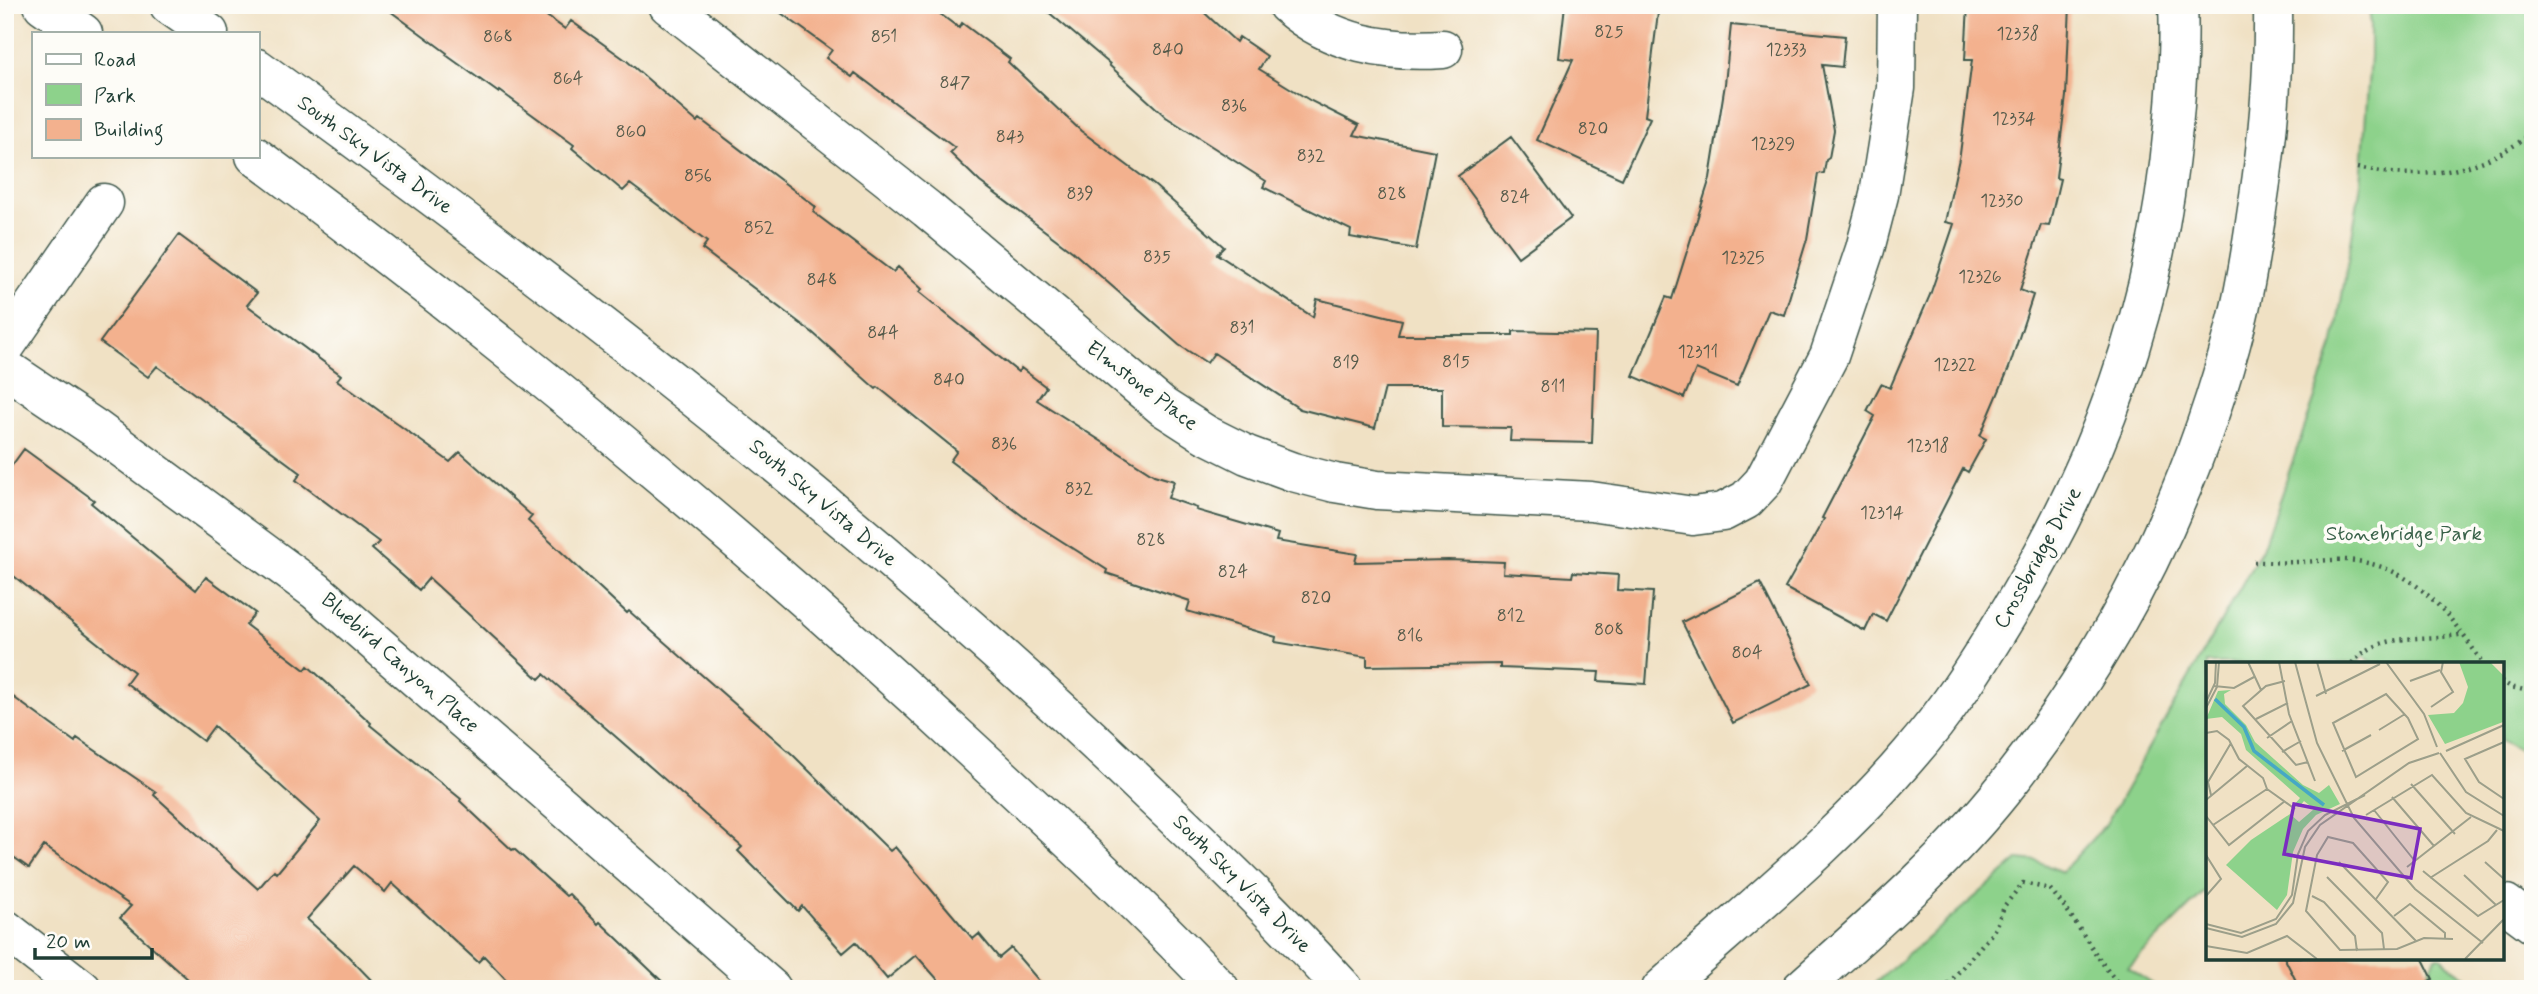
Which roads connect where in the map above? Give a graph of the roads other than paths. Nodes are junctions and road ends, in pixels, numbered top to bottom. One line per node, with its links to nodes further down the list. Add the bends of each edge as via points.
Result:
1 (43, 5): 8 (street)
2 (169, 5): 9 (street)
3 (668, 5): 5 (street, Elmstone Place, via 927,209 1163,407 1205,434 1293,472 1377,491 1591,501 1693,516 1723,512 1746,500 1763,482 1829,356 1866,249 1879,195 1896,88)
4 (1287, 5): 10 (street, via 1324,31 1378,49)
5 (1897, 5)
6 (2178, 5): 21 (street, Crossbridge Drive, via 2171,147 2151,269 2116,394 2062,521 1958,694 1910,754 1811,855)
7 (2273, 5): 22 (street, via 2269,114 2238,318 2197,449 2137,588 2052,727 2001,792 1923,876)
8 (82, 32)
9 (208, 32)
10 (1443, 49)
11 (259, 69): 20 (street, South Sky Vista Drive, via 687,391 946,605 1073,719)
12 (258, 158): 19 (street, via 426,285 677,488 886,670 1081,851)
13 (104, 203): 14 (street)
14 (5, 348)
15 (5, 368): 18 (street, Bluebird Canyon Place, via 316,590)
16 (5, 929): 17 (street)
17 (82, 989)
18 (772, 989)
19 (1220, 989)
20 (1344, 989)
21 (1661, 989)
22 (1801, 989)

